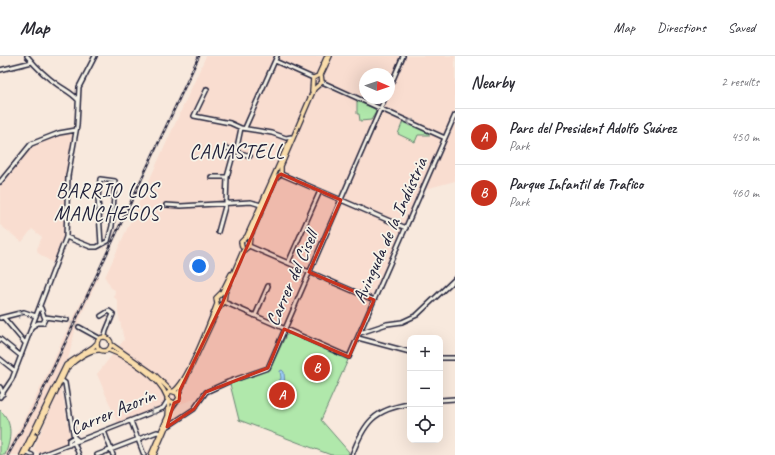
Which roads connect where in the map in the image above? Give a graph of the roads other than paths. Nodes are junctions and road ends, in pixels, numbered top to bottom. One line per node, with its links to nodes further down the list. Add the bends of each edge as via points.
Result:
1 (27, 56): 7 (street)
2 (95, 56): 14 (street, via 79,85)
3 (277, 56): 6 (street)
4 (329, 56): 10 (main road)
5 (403, 56): 9 (street)
6 (275, 61): 11 (street); 18 (street)
7 (32, 62): 8 (street); 14 (street)
8 (0, 70)
9 (395, 75)
10 (319, 76): 11 (main road); 12 (main road)
11 (315, 82): 12 (main road); 20 (main road); 28 (main road)
12 (322, 82): 16 (street)
13 (206, 89): 18 (street, via 194,116)
14 (78, 100): 19 (street)
15 (382, 104): 16 (street, Carrer del Cisell)
16 (380, 109): 22 (street, one-way to 16); 33 (street, Carrer del Cisell)
17 (455, 115): 22 (street, Avinguda de la Indústria)
18 (243, 128): 21 (street, via 272,132); 25 (street)
19 (76, 130): 31 (street, via 59,133 31,144); 39 (street, via 68,176)
20 (291, 137): 21 (street); 23 (main road)
21 (286, 138): 23 (street)
22 (445, 138): 37 (street, Avinguda de la Indústria)
23 (289, 143): 28 (main road)
24 (226, 148): 25 (street)
25 (236, 152): 26 (street)
26 (250, 156)
27 (232, 159): 30 (street)
28 (278, 172): 32 (street); 36 (main road); 40 (main road)
29 (211, 177): 30 (street)
30 (227, 177): 34 (street)
31 (0, 182)
32 (320, 191): 33 (street); 43 (street)
33 (341, 200): 37 (street); 44 (street, Carrer del Cisell)
34 (226, 203): 35 (street); 36 (street, via 251,202); 38 (street)
35 (166, 205)
36 (261, 205): 40 (main road)
37 (406, 228): 48 (street, Avinguda de la Indústria)
38 (218, 232)
39 (66, 237): 41 (street, via 91,247); 50 (street)
40 (248, 242): 42 (main road); 42 (main road, via 241,242); 43 (street)
41 (101, 244): 41 (street, via 98,198 100,179 116,181 110,238)
42 (244, 248): 47 (main road)
43 (288, 263): 44 (street)
44 (309, 272): 48 (street); 58 (street, Carrer del Cisell)
45 (455, 279): 59 (street, via 417,315)
46 (268, 286): 52 (street)
47 (222, 297): 49 (main road); 49 (main road, via 216,299)
48 (374, 300): 59 (street, Avinguda de la Indústria)
49 (221, 304): 52 (street); 76 (main road, via 186,375 178,389); 78 (main road)
50 (39, 314): 53 (street, one-way to 50, via 24,312); 54 (street); 56 (street)
51 (101, 316): 60 (street, via 110,311 114,314)
52 (255, 316): 58 (street)
53 (2, 318): 64 (street)
54 (45, 318): 55 (street); 56 (street, via 43,323)
55 (67, 320)
56 (37, 321): 64 (street)
57 (79, 327): 63 (street)
58 (284, 329): 61 (street, Avinguda de la Indústria, via 349,357); 86 (street, Carrer del Cisell, via 268,368 206,392 194,409)
59 (360, 334): 61 (street, Avinguda de la Indústria)
60 (105, 336): 63 (main road); 65 (main road, via 111,340)
61 (358, 338): 68 (street)
62 (0, 339): 69 (street)
63 (97, 341): 66 (main road); 96 (main road, via 93,347 69,362 61,374)
64 (25, 343): 69 (street)
65 (112, 345): 67 (main road); 76 (main road)
66 (100, 350): 67 (main road); 74 (main road, via 73,361)
67 (109, 350): 81 (main road, via 151,375 165,391)
68 (407, 351)
69 (21, 356): 73 (street)
70 (443, 358): 71 (street)
71 (455, 358)
72 (0, 359): 73 (street)
73 (15, 371): 77 (street)
74 (61, 380): 89 (street, via 65,383); 95 (main road)
75 (0, 387): 77 (street)
76 (173, 391): 78 (main road); 81 (main road)
77 (3, 394): 79 (street)
78 (178, 395): 83 (main road, via 178,400)
79 (0, 397)
80 (455, 399): 82 (street)
81 (168, 400): 83 (main road); 85 (street, Carrer Azorín, one-way to 85, via 163,408); 88 (main road, via 168,416)
82 (443, 400)
83 (174, 403): 86 (main road)
84 (407, 404): 105 (street, via 370,419 360,434)
85 (131, 421): 87 (street, Carrer Azorín); 90 (street)
86 (166, 427): 104 (main road)
87 (104, 432): 91 (street, Carrer Azorín); 94 (street)
88 (161, 433): 90 (street); 103 (main road)
89 (74, 437): 91 (street); 92 (street); 93 (street, via 69,440)
90 (138, 439): 94 (street); 102 (street)
91 (79, 441): 92 (street, Carrer Azorín)
92 (75, 442): 93 (street, Carrer Azorín); 99 (street)
93 (69, 445): 98 (street, Carrer Azorín)
94 (111, 450): 100 (street); 101 (street)
95 (26, 454): 97 (street)
96 (22, 455)
97 (32, 455)
98 (42, 455)
99 (79, 455)
100 (97, 455)
101 (113, 455)
102 (144, 455)
103 (151, 455)
104 (154, 455)
105 (352, 455)

